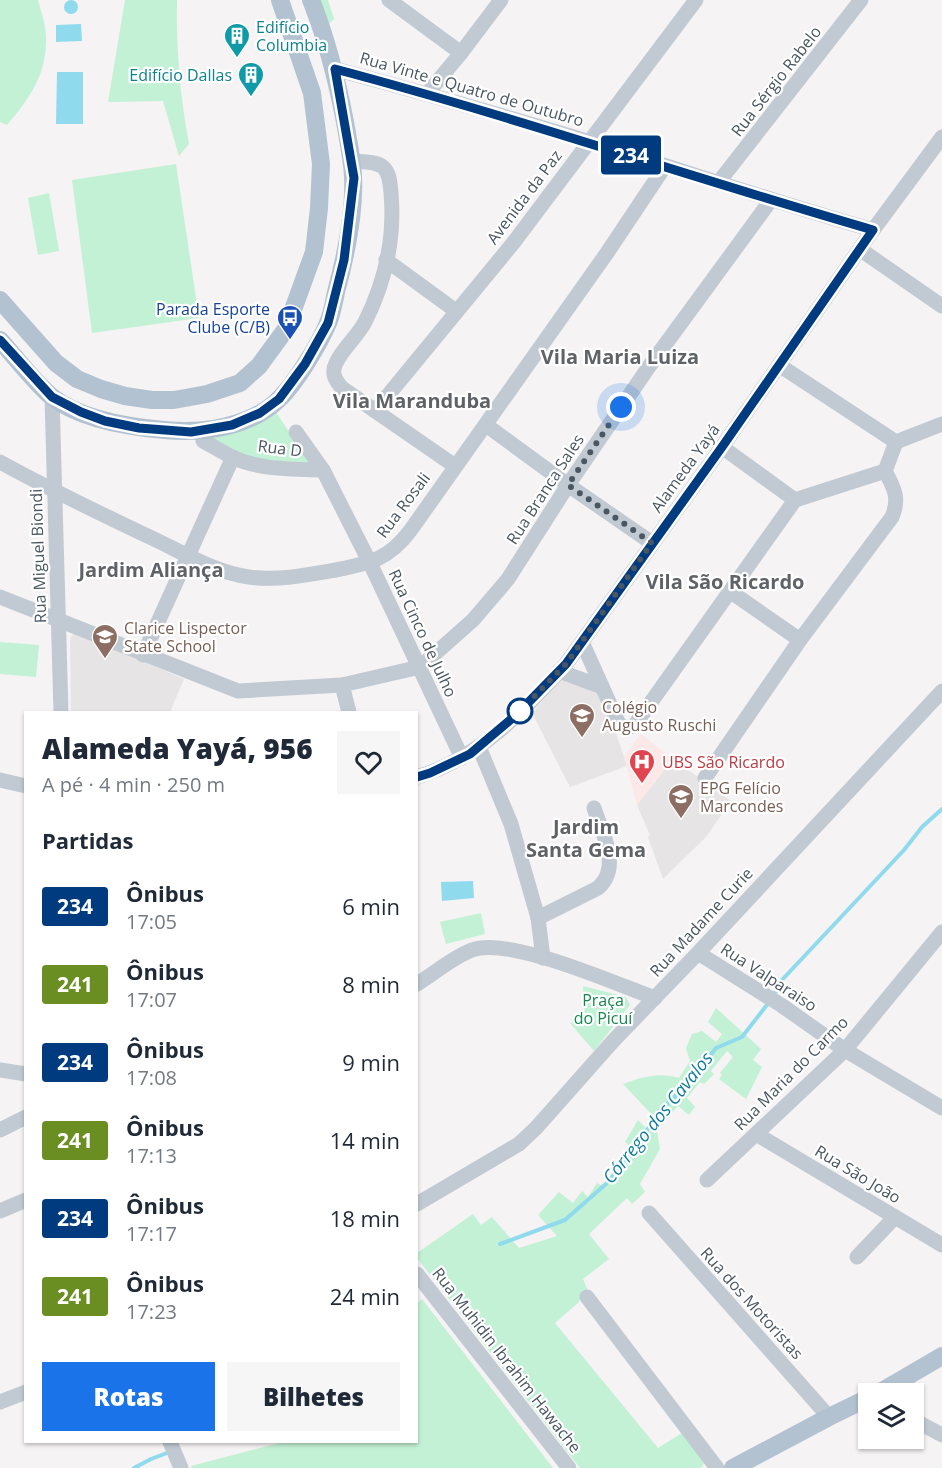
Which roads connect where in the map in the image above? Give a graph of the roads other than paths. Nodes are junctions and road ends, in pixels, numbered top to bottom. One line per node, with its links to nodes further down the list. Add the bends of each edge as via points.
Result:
1 (280, 0): 8 (main road)
2 (311, 0): 9 (main road)
3 (389, 0): 7 (street)
4 (501, 0): 7 (street)
5 (696, 0): 13 (street, Avenida da Paz)
6 (861, 0): 16 (street, Rua Sérgio Rabelo)
7 (461, 53): 11 (street)
8 (302, 62): 9 (main road); 10 (main road)
9 (335, 69): 10 (main road); 11 (street, Rua Vinte e Quatro de Outubro); 14 (main road)
10 (310, 86): 21 (main road, via 321,164 314,252 286,329 259,366 240,383 174,400 152,400 101,389 77,379 56,363)
11 (427, 94): 13 (street, Rua Vinte e Quatro de Outubro)
12 (942, 137): 18 (street, Alameda Yayá)
13 (588, 142): 15 (street, Rua Vinte e Quatro de Outubro); 23 (street, Avenida da Paz, via 514,242)
14 (352, 161): 20 (street, via 376,163 390,180 392,232); 26 (main road, via 352,207 328,323 279,399 260,413 232,425 191,432 105,421)
15 (665, 166): 16 (street, Rua Vinte e Quatro de Outubro); 29 (street, Rua Rosali)
16 (718, 183): 17 (street, Rua Vinte e Quatro de Outubro)
17 (771, 200): 18 (street, Rua Vinte e Quatro de Outubro); 39 (street, Rua Branca Sales)
18 (873, 230): 19 (street, Alameda Yayá)
19 (861, 250): 22 (street); 25 (street, Alameda Yayá)
20 (386, 260): 23 (street); 27 (street, via 378,292 363,324 333,373 342,388)
21 (0, 300)
22 (942, 306)
23 (456, 311): 27 (street, Avenida da Paz)
24 (0, 340): 26 (main road)
25 (779, 365): 32 (street); 33 (street, Alameda Yayá)
26 (52, 397): 40 (street, Rua Miguel Biondi)
27 (375, 411): 36 (street)
28 (942, 424): 32 (street)
29 (486, 425): 36 (street, Rua Rosali); 39 (street)
30 (296, 432): 37 (street, Rua Cinco de Julho)
31 (203, 441): 34 (street, Rua D)
32 (896, 442): 38 (street)
33 (722, 447): 41 (street); 42 (street, Alameda Yayá)
34 (233, 458): 37 (street, Rua D, via 264,466); 43 (street)
35 (0, 462): 40 (street, Rua Rosali)
36 (455, 466): 44 (street, Rua Rosali, via 399,545)
37 (323, 470): 44 (street, Rua Cinco de Julho)
38 (885, 471): 41 (street); 48 (street, via 896,490 892,517)
39 (568, 485): 42 (street); 51 (street, Rua Branca Sales, via 508,579 473,620)
40 (54, 492): 43 (street, Rua Rosali); 47 (street, Rua Miguel Biondi)
41 (795, 501): 45 (street)
42 (652, 543): 49 (street, Alameda Yayá)
43 (188, 556): 44 (street, Rua Rosali, via 250,578 283,578); 50 (street)
44 (370, 563): 51 (street, Rua Cinco de Julho)
45 (731, 592): 48 (street); 54 (street, via 634,726 626,728 619,724)
46 (0, 597): 47 (street)
47 (58, 620): 50 (street); 56 (street, Rua Miguel Biondi)
48 (800, 640): 61 (street)
49 (582, 642): 52 (street, Alameda Yayá); 54 (street)
50 (143, 656): 53 (street, via 238,692)
51 (420, 667): 53 (street); 59 (street, Rua Cinco de Julho)
52 (559, 671): 54 (street); 58 (street, Alameda Yayá)
53 (342, 685): 57 (street)
54 (602, 687)
55 (942, 691): 67 (street, Rua Madame Curie)
56 (62, 711)
57 (350, 711)
58 (479, 747): 59 (street, Alameda Yayá); 65 (street, via 510,824)
59 (462, 758): 60 (street, Alameda Yayá)
60 (418, 777)
61 (705, 778)
62 (0, 780): 63 (street)
63 (24, 786)
64 (594, 808): 65 (street, via 609,854 604,883)
65 (538, 918): 68 (street)
66 (939, 942): 71 (street, Rua Maria do Carmo)
67 (698, 953): 70 (street, Rua Madame Curie); 71 (street, Rua Valparaiso)
68 (543, 958): 69 (street, via 485,947 473,950); 70 (street)
69 (418, 983)
70 (655, 998): 80 (street, Rua Madame Curie, via 519,1144)
71 (845, 1050): 74 (street, Rua Valparaiso); 77 (street, Rua Maria do Carmo)
72 (0, 1070): 73 (street)
73 (24, 1074)
74 (942, 1108)
75 (24, 1118): 76 (street)
76 (0, 1130)
77 (756, 1134): 78 (street, Rua Maria do Carmo); 83 (street, Rua São João)
78 (707, 1180)
79 (24, 1201): 81 (street)
80 (418, 1201)
81 (0, 1211)
82 (649, 1214): 93 (street, Rua dos Motoristas)
83 (896, 1217): 84 (street, Rua São João); 85 (street)
84 (942, 1245)
85 (857, 1257)
86 (418, 1275): 98 (street, Rua Muhidin Ibrahim Hawache)
87 (587, 1297): 99 (street)
88 (942, 1356): 89 (main road)
89 (907, 1383)
90 (24, 1393): 91 (street)
91 (0, 1402)
92 (858, 1404): 93 (main road)
93 (829, 1417): 100 (main road)
94 (924, 1424): 95 (street)
95 (942, 1435)
96 (170, 1443): 97 (street)
97 (181, 1468)
98 (569, 1468)
99 (717, 1468)
100 (733, 1468)

